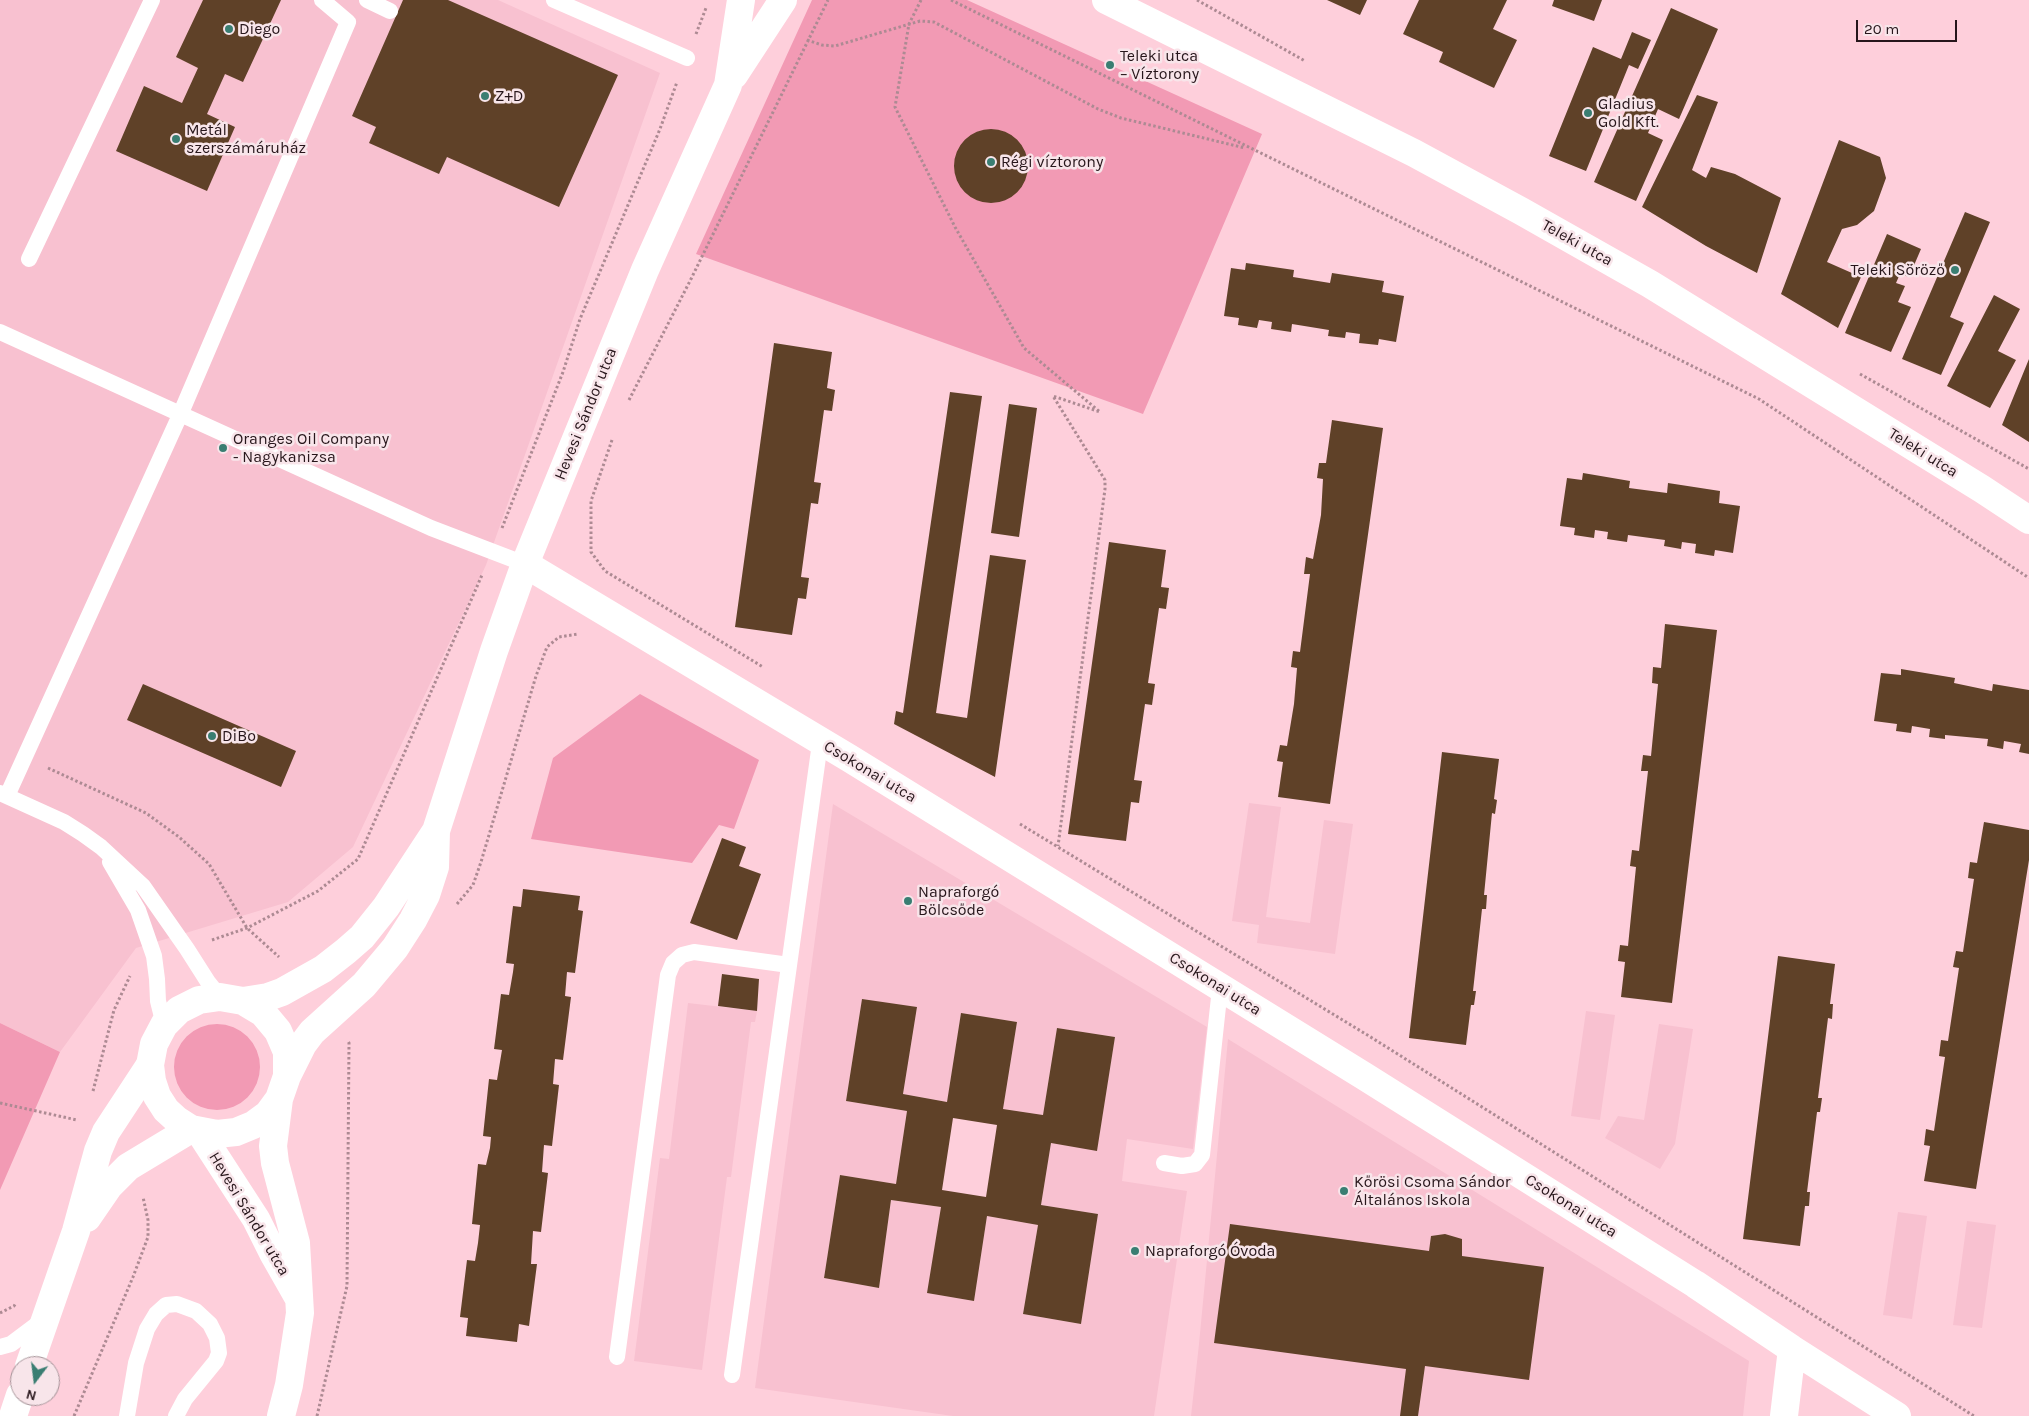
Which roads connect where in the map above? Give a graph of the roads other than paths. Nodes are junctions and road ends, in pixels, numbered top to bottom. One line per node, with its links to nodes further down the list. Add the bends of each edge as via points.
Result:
1 (152, 0): 11 (lane)
2 (322, 0): 13 (lane, via 348,22)
3 (367, 0): 8 (lane)
4 (554, 0): 9 (lane)
5 (741, 0): 10 (street, Hevesi Sándor utca)
6 (783, 0): 10 (street)
7 (1106, 0): 14 (street, Teleki utca, via 1414,153 1521,211 1650,284)
8 (390, 11)
9 (686, 58)
10 (728, 85): 15 (street, Hevesi Sándor utca, via 645,270)
11 (29, 259)
12 (0, 332): 13 (lane)
13 (180, 415): 15 (lane, via 431,528); 17 (lane, via 24,757)
14 (2029, 520)
15 (525, 564): 16 (street, Csokonai utca); 18 (street, Hevesi Sándor utca)
16 (820, 742): 20 (lane); 21 (street, Csokonai utca)
17 (3, 794): 19 (lane, via 64,822)
18 (436, 831): 22 (street, Hevesi Sándor utca, via 386,907 362,936 323,969 268,997); 25 (street, Hevesi Sándor utca, via 435,867 413,920 364,985 308,1038)
19 (101, 847): 22 (lane, via 143,886 208,982); 23 (lane, via 138,910 154,956)
20 (789, 965): 34 (lane, via 694,952 682,954 673,963 668,975); 35 (lane)
21 (1220, 988): 27 (lane, via 1202,1155 1195,1164); 32 (street, Csokonai utca, via 1505,1164)
22 (231, 999): 23 (street, via 199,1000 179,1010); 25 (street, via 263,1013 278,1031 287,1052)
23 (164, 1025): 24 (street, via 154,1044)
24 (150, 1065): 26 (street, via 157,1096 166,1110); 28 (street, via 106,1132)
25 (283, 1088): 26 (street, via 268,1114 254,1126 217,1134); 29 (street, Hevesi Sándor utca, via 272,1146 296,1243)
26 (195, 1130): 28 (street, via 128,1167 109,1186); 29 (street, Hevesi Sándor utca, via 256,1219)
27 (1164, 1163)
28 (76, 1231): 30 (street)
29 (299, 1298): 38 (street, Hevesi Sándor utca, via 296,1345)
30 (44, 1318): 31 (lane, via 12,1344); 33 (street)
31 (0, 1347)
32 (1792, 1349): 39 (street); 40 (street, Csokonai utca)
33 (32, 1356)
34 (617, 1357)
35 (732, 1375)
36 (127, 1416): 37 (lane, via 136,1363 147,1329 166,1305 177,1304 196,1311 210,1324 217,1338 219,1353)
37 (176, 1416)
38 (281, 1416)
39 (1784, 1416)
40 (1897, 1416)

